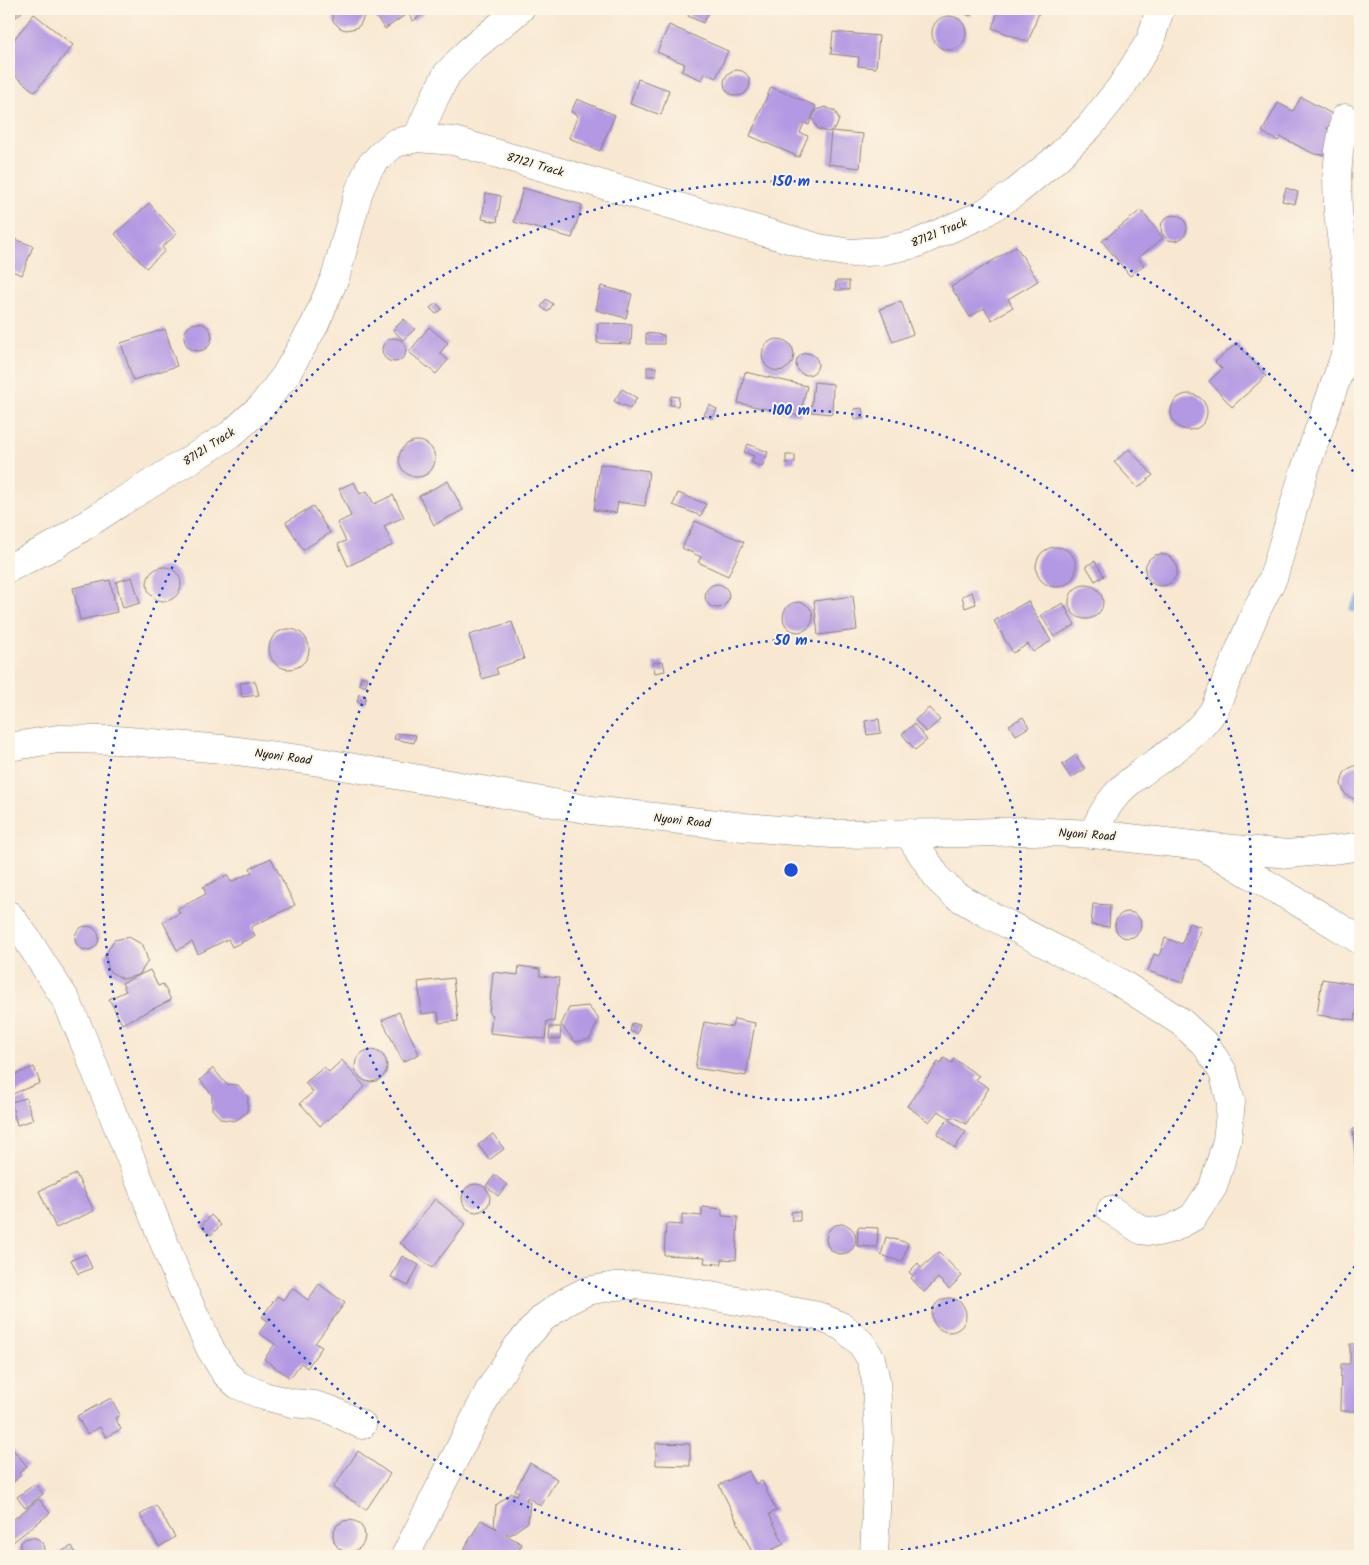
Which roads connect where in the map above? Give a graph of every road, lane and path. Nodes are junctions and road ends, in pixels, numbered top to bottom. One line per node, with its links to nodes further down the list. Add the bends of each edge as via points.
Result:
1 (520, 9): 4 (street, via 469,51 447,74)
2 (1159, 9): 4 (street, 87121 Track, via 1150,41 1121,87 1090,126 1057,158 981,216 915,244 881,251 851,253 819,248 454,141)
3 (1345, 118): 8 (street, via 1337,177 1349,298 1346,352 1303,475 1273,578 1214,710 1190,738 1117,793 1104,809)
4 (418, 138): 5 (street, 87121 Track, via 395,143 370,166 359,191 336,275 315,324 285,376 262,406 230,435 55,545)
5 (9, 568)
6 (9, 747): 7 (street, Nyoni Road, via 58,739 117,740 222,749 324,762 590,810 744,828 832,834)
7 (908, 834): 8 (street, Nyoni Road, via 1025,831); 13 (street, via 939,880 955,895 1119,982 1173,1017 1206,1045 1222,1072 1231,1102 1226,1141 1213,1187 1193,1217 1158,1232 1141,1230)
8 (1092, 834): 9 (street, Nyoni Road)
9 (1202, 846): 10 (street, Nyoni Road, via 1288,854); 12 (street)
10 (1360, 846)
11 (9, 915): 14 (street, via 66,1000 183,1290 225,1373 238,1385 264,1396 315,1405)
12 (1360, 940)
13 (1111, 1210)
14 (362, 1425)
15 (405, 1556): 16 (street, via 490,1388 516,1347 543,1318 587,1291 638,1285 818,1316 842,1327 861,1342 876,1381 879,1439)
16 (874, 1556)

